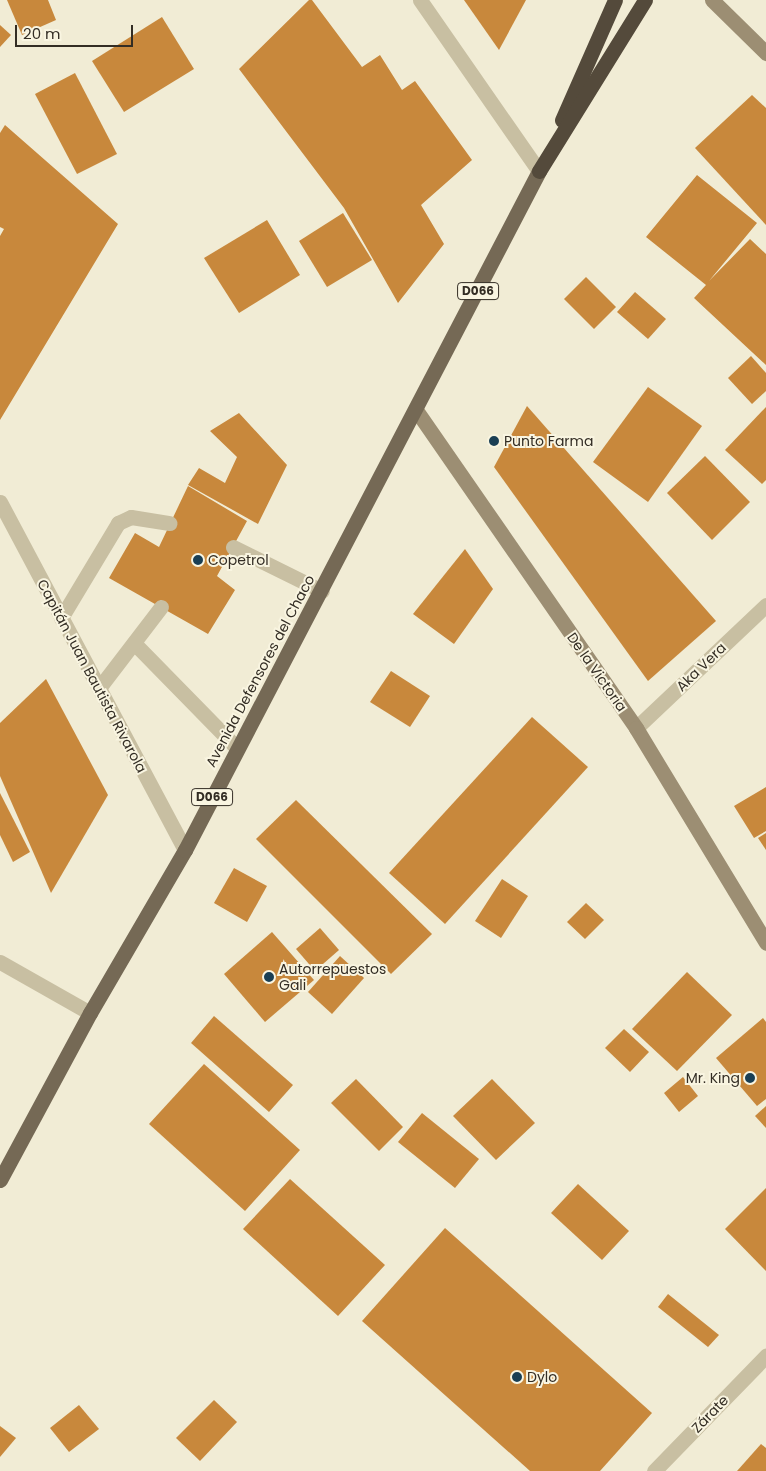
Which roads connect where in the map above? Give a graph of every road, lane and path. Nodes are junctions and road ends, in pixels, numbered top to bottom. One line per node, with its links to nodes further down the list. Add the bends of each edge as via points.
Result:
1 (420, 0): 6 (street)
2 (615, 0): 6 (highway, Avenida Defensores del Chaco / D066)
3 (645, 0): 6 (highway, Avenida Defensores del Chaco / D066)
4 (712, 0): 5 (street)
5 (766, 53)
6 (539, 171): 7 (main road, Avenida Defensores del Chaco / D066)
7 (416, 410): 11 (main road, Avenida Defensores del Chaco / D066); 17 (street, De la Victoria)
8 (0, 502): 14 (street, Capitán Juan Bautista Rivarola)
9 (170, 523): 14 (street, via 131,517 118,523)
10 (233, 547): 11 (street)
11 (322, 591): 18 (main road, Avenida Defensores del Chaco / D066)
12 (766, 605): 17 (street, Aka Vera)
13 (161, 607): 15 (street)
14 (61, 618): 16 (street, Capitán Juan Bautista Rivarola)
15 (134, 643): 16 (street); 18 (street)
16 (99, 688): 19 (street, Capitán Juan Bautista Rivarola)
17 (636, 728): 20 (street, De la Victoria)
18 (238, 748): 19 (main road, Avenida Defensores del Chaco / D066)
19 (185, 850): 22 (main road, Avenida Defensores del Chaco / D066)
20 (766, 943)
21 (0, 962): 22 (street)
22 (90, 1012): 23 (main road, Avenida Defensores del Chaco / D066)
23 (0, 1180)
24 (766, 1356): 25 (street, Zárate)
25 (654, 1471)

